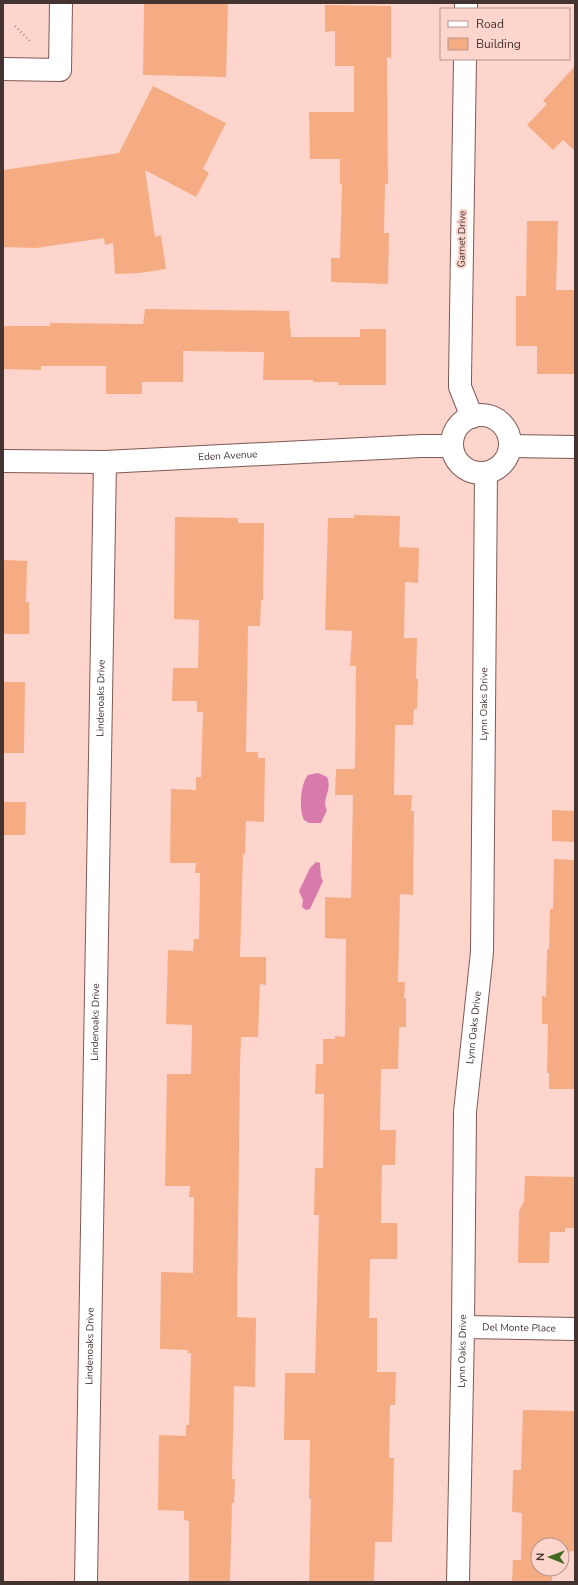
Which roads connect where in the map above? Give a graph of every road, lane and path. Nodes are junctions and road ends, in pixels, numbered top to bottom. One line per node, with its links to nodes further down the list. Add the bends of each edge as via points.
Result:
1 (61, 3): 3 (street, via 60,70)
2 (465, 60): 4 (street, Garnet Drive, via 460,387)
3 (3, 69)
4 (472, 417): 5 (street, via 458,428 453,436); 6 (street, via 481,415 499,421 509,437)
5 (452, 446): 9 (street, Eden Avenue); 10 (street, via 460,463 467,469)
6 (510, 446): 7 (street); 10 (street, via 503,463)
7 (575, 447)
8 (3, 461): 9 (street, Eden Avenue)
9 (105, 462): 13 (street, Lindenoaks Drive)
10 (486, 473): 11 (street, Lynn Oaks Drive, via 482,952 465,1112)
11 (464, 1327): 12 (street, Del Monte Place); 14 (street, Lynn Oaks Drive)
12 (575, 1329)
13 (86, 1582)
14 (458, 1582)

